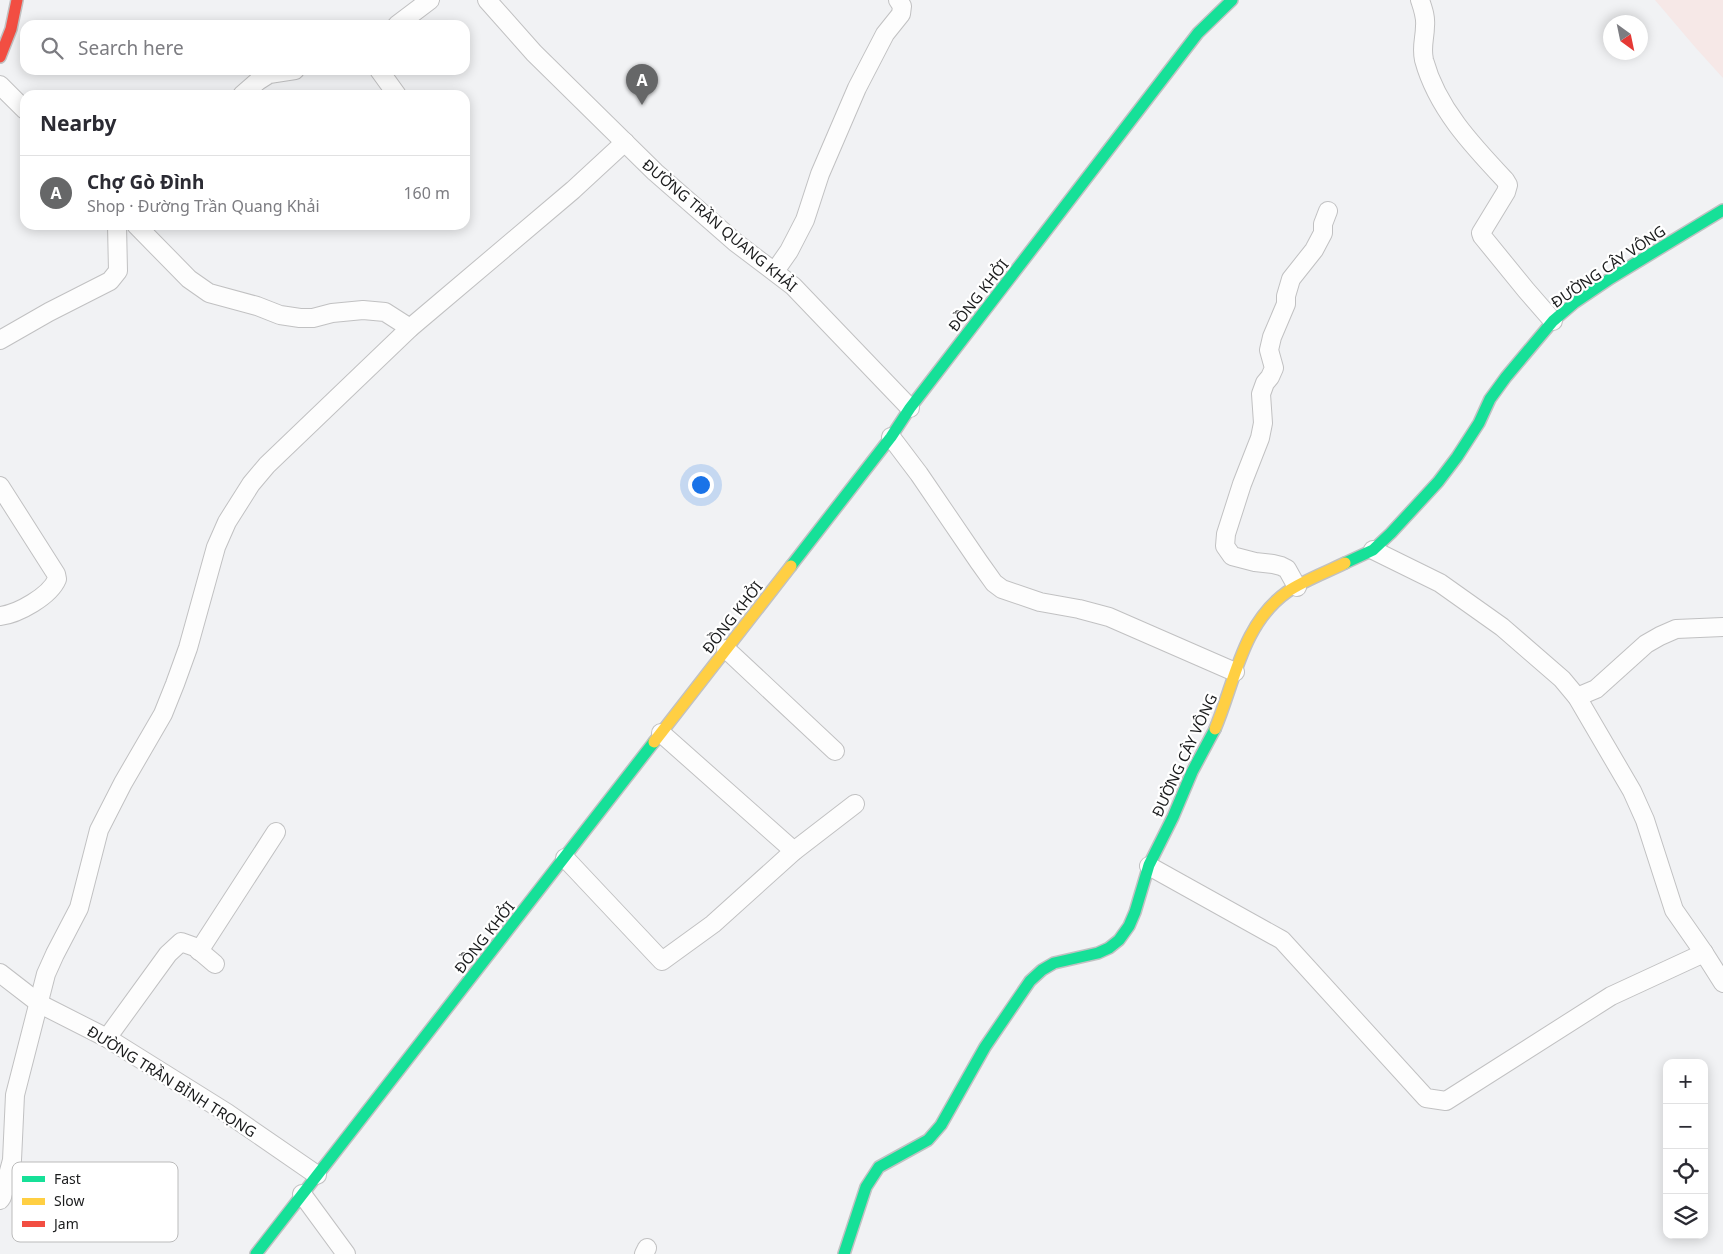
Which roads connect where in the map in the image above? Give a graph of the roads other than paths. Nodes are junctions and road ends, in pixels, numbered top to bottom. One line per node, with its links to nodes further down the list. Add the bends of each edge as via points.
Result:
1 (17, 0): 8 (main road, via 12,27)
2 (430, 0): 7 (street)
3 (898, 0): 20 (street, via 902,6 901,14 885,34 857,88 804,220)
4 (1232, 0): 24 (main road, ĐỒNG KHỞI, via 1198,33)
5 (1420, 0): 21 (street, via 1425,28 1424,62 1435,89 1466,138 1508,185 1482,236)
6 (489, 1): 15 (street, ĐƯỜNG TRẦN QUANG KHẢI, via 534,53)
7 (404, 20)
8 (0, 57)
9 (267, 75): 12 (street)
10 (383, 75): 13 (street)
11 (0, 85): 14 (street)
12 (248, 90)
13 (393, 90)
14 (20, 105)
15 (625, 142): 20 (street, ĐƯỜNG TRẦN QUANG KHẢI, via 728,236); 22 (street)
16 (1723, 210): 21 (main road, ĐƯỜNG CÂY VÔNG, via 1611,278)
17 (1328, 211): 28 (street, via 1323,234 1291,278 1286,304 1272,337 1269,350 1274,368 1261,394 1263,422 1260,438 1226,534 1226,546 1232,556 1281,566 1287,569)
18 (116, 230): 23 (street, via 118,271 110,281)
19 (141, 230): 22 (street, via 189,279 209,293 300,318 363,310 384,312)
20 (775, 271): 24 (street, ĐƯỜNG TRẦN QUANG KHẢI)
21 (1553, 321): 27 (main road, ĐƯỜNG CÂY VÔNG, via 1506,377 1470,439 1438,482)
22 (410, 328): 46 (street, via 268,465 251,484 227,522 216,547 176,684 99,830 79,908 46,974)
23 (0, 340)
24 (910, 408): 25 (main road, ĐỒNG KHỞI)
25 (891, 437): 31 (main road, ĐỒNG KHỞI); 32 (street, via 994,583 1002,589 1040,602 1109,617)
26 (0, 486): 29 (street, via 57,579 48,592 12,614)
27 (1373, 550): 28 (main road, ĐƯỜNG CÂY VÔNG); 33 (street, via 1440,583 1502,627 1562,679)
28 (1297, 587): 32 (main road, ĐƯỜNG CÂY VÔNG, via 1278,597 1265,610)
29 (0, 616)
30 (1723, 627): 33 (street, via 1676,629 1660,636 1646,644 1596,689)
31 (726, 650): 34 (main road, ĐỒNG KHỞI); 35 (street)
32 (1234, 672): 40 (main road, ĐƯỜNG CÂY VÔNG, via 1227,702)
33 (1577, 697): 42 (street, via 1632,791 1656,850 1674,910)
34 (661, 733): 38 (street); 39 (main road, ĐỒNG KHỞI)
35 (835, 750)
36 (855, 804): 38 (street)
37 (276, 832): 41 (street)
38 (794, 851): 39 (street, via 712,924 662,961)
39 (564, 858): 48 (main road, ĐỒNG KHỞI)
40 (1149, 866): 42 (street, via 1282,940 1426,1098 1446,1101 1611,996); 53 (main road, ĐƯỜNG CÂY VÔNG, via 1130,924 1120,938 1108,950 1056,963 1029,982 1000,1022 941,1125 928,1140 880,1167 866,1187)
41 (199, 951): 43 (street); 47 (street, via 181,942 168,954)
42 (1704, 953): 45 (street)
43 (215, 964)
44 (0, 973): 46 (street, ĐƯỜNG TRẦN BÌNH TRỌNG)
45 (1723, 983)
46 (40, 1004): 47 (street, ĐƯỜNG TRẦN BÌNH TRỌNG); 50 (street, via 16,1095 12,1160)
47 (107, 1038): 48 (street, ĐƯỜNG TRẦN BÌNH TRỌNG, via 227,1113)
48 (317, 1175): 49 (main road, ĐỒNG KHỞI)
49 (302, 1194): 51 (main road, ĐỒNG KHỞI); 52 (street)
50 (0, 1200)
51 (256, 1254)
52 (346, 1254)
53 (844, 1254)

